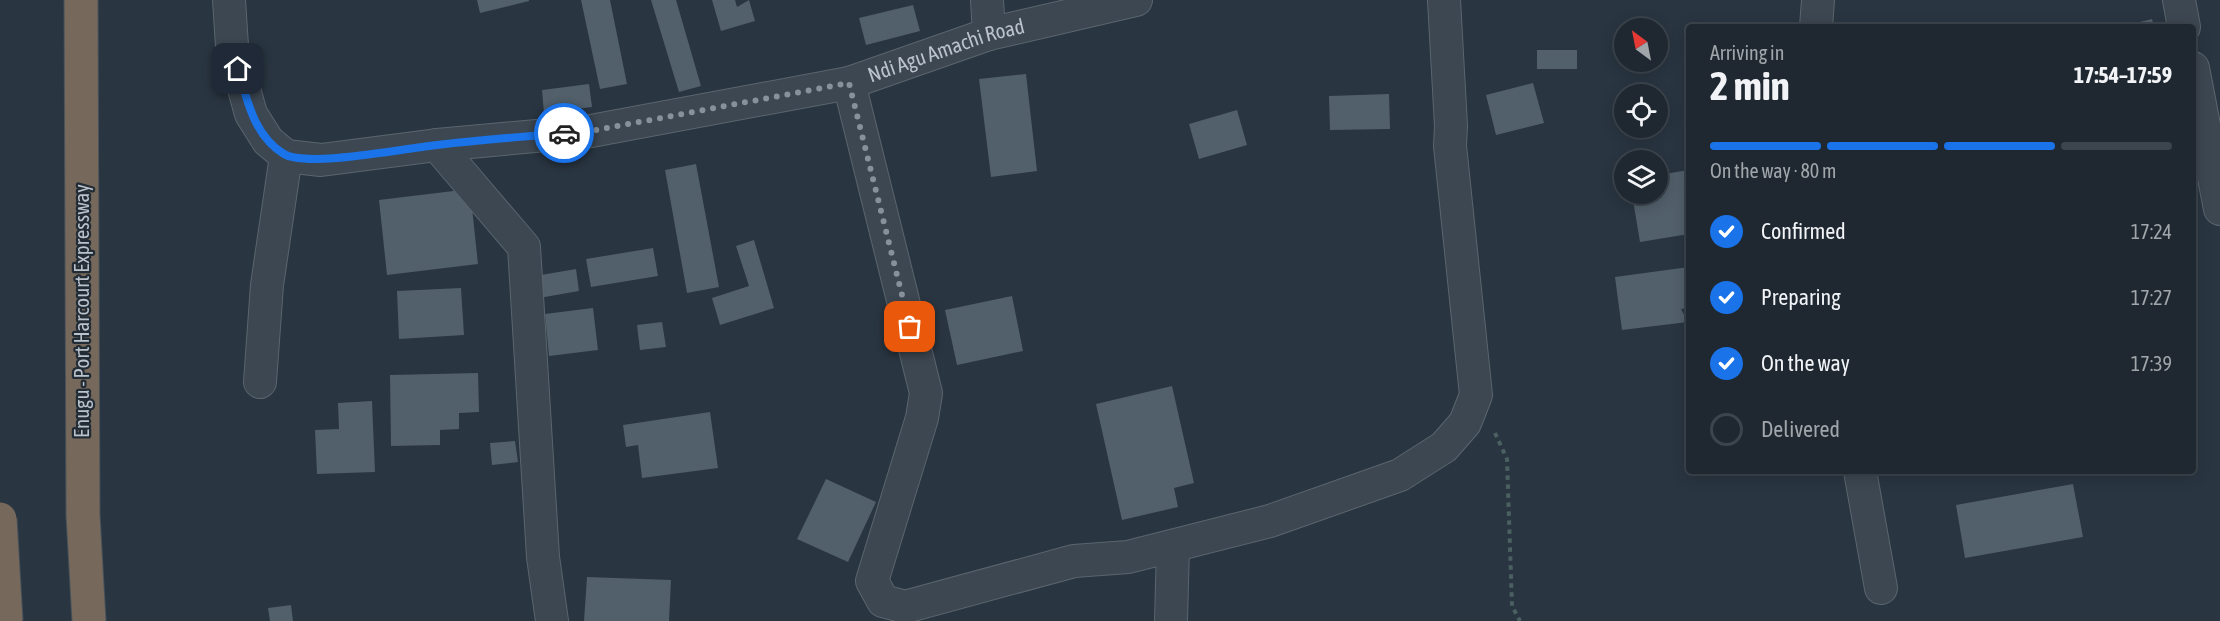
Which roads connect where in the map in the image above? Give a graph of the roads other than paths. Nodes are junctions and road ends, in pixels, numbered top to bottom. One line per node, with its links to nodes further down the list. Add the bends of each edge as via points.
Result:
1 (81, 0): 22 (highway, Enugu - Port Harcourt Expressway, via 84,528)
2 (229, 0): 14 (street, via 232,46 251,114 268,141)
3 (987, 0): 10 (street)
4 (1136, 0): 10 (street, Ndi Agu Amachi Road)
5 (1444, 0): 19 (street, via 1450,146 1476,395 1465,423 1444,447 1400,475 1269,521)
6 (1818, 0): 8 (street)
7 (2179, 0): 9 (street)
8 (1816, 24)
9 (2183, 24)
10 (989, 34): 11 (street, Ndi Agu Amachi Road)
11 (849, 83): 13 (street, Ndi Agu Amachi Road, via 591,131); 19 (street, via 926,393 922,418 872,581 884,601 905,607 1074,561 1128,557)
12 (2196, 84): 15 (street)
13 (437, 145): 14 (street, Ndi Agu Amachi Road, via 321,160); 23 (street, via 524,247 543,557)
14 (286, 156): 16 (street, via 267,285)
15 (2220, 209)
16 (260, 382)
17 (1861, 474): 20 (street)
18 (0, 519): 21 (highway, bridge)
19 (1173, 546): 24 (street)
20 (1881, 588)
21 (6, 621)
22 (89, 621)
23 (552, 621)
24 (1171, 621)

